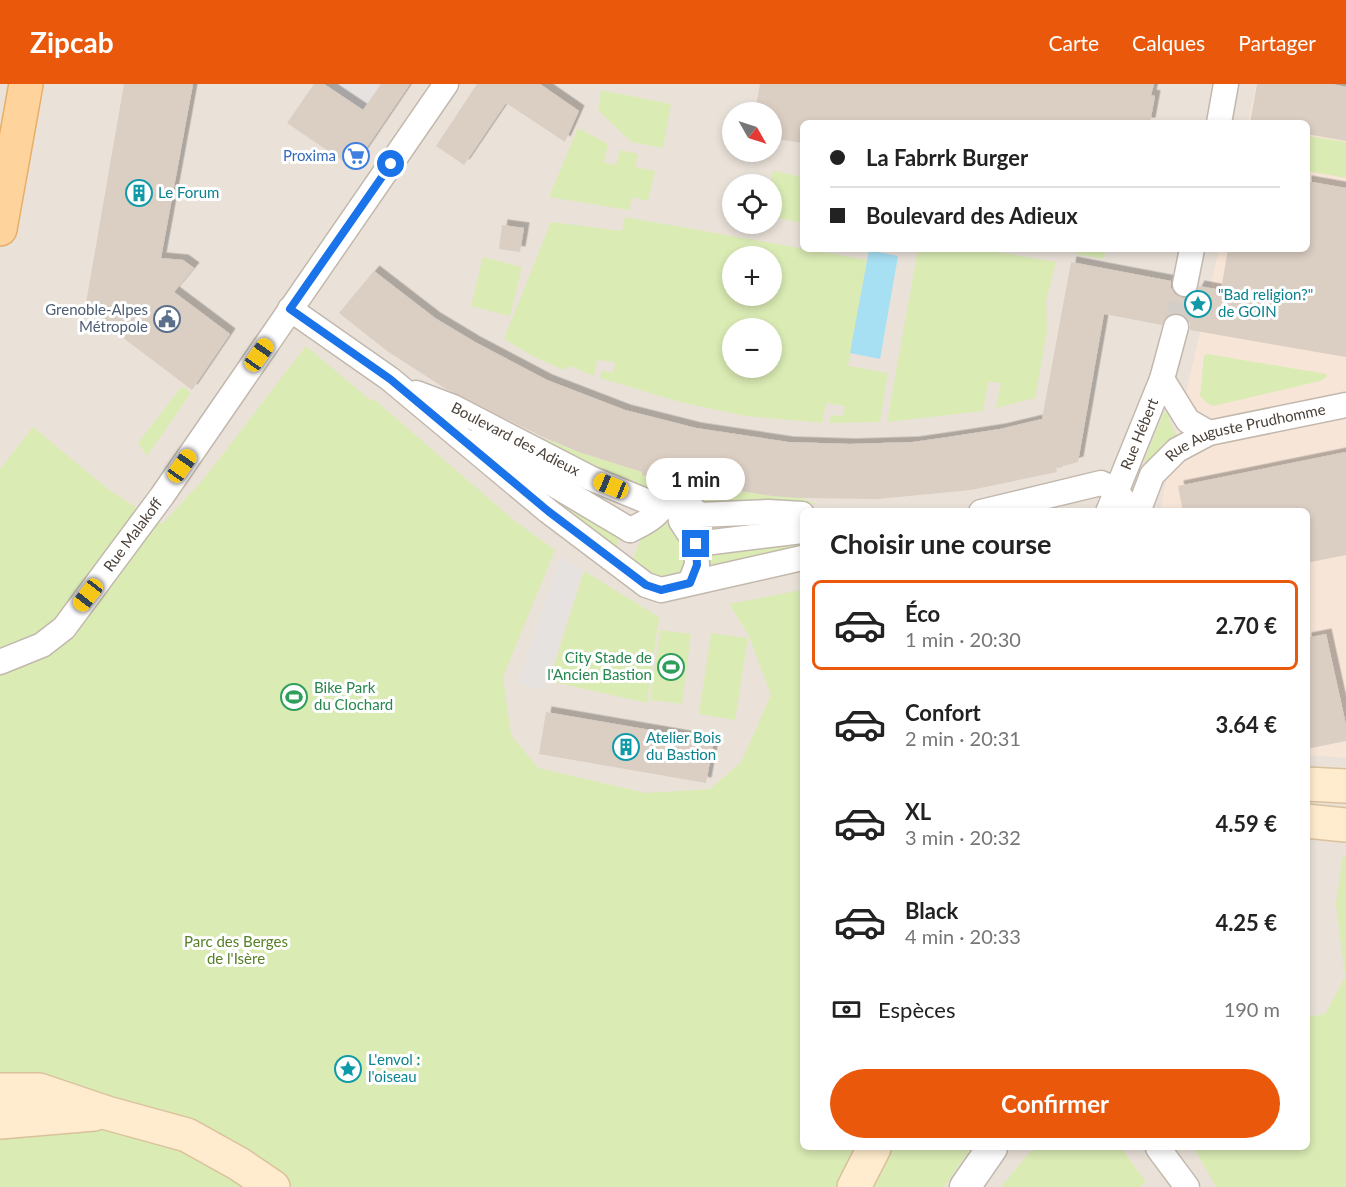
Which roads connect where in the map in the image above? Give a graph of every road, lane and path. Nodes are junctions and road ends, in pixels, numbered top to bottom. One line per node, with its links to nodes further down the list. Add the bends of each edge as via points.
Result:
1 (26, 84): 5 (main road)
2 (446, 84): 8 (street, Rue Malakoff)
3 (1226, 84): 4 (street)
4 (1220, 120)
5 (0, 229)
6 (1191, 252): 7 (street)
7 (1185, 284)
8 (290, 309): 10 (street, Boulevard des Adieux); 26 (street, Rue Malakoff, via 162,496 64,628 42,645)
9 (1176, 327): 11 (street, Rue Hébert)
10 (390, 379): 12 (street, Boulevard des Adieux); 24 (street, Boulevard des Adieux)
11 (1162, 379): 14 (street, Rue Hébert, via 1188,421); 16 (street, Rue Hébert)
12 (415, 393): 15 (street, Boulevard des Adieux, via 453,406 590,478 651,503); 20 (street, Boulevard des Adieux, via 521,465)
13 (1346, 405): 14 (street, Rue Auguste Prudhomme)
14 (1209, 433): 18 (street, Rue Auguste Prudhomme, via 1177,450 1152,475)
15 (677, 484): 19 (street, via 686,502 699,515); 20 (street, via 649,522); 22 (street, via 681,521)
16 (1112, 501): 17 (street, via 1101,483)
17 (998, 508)
18 (1140, 508)
19 (800, 514)
20 (630, 530): 24 (street)
21 (800, 531): 22 (street)
22 (696, 544): 25 (street, via 697,565)
23 (800, 558): 25 (street, Boulevard des Adieux)
24 (623, 568): 25 (street, Boulevard des Adieux, via 646,585 661,590)
25 (690, 583)
26 (0, 662)
27 (1310, 784): 28 (main road)
28 (1346, 786)
29 (1310, 821): 30 (main road)
30 (1346, 825)
31 (0, 1090): 32 (main road, via 39,1090)
32 (108, 1113): 33 (main road); 37 (main road, via 187,1135)
33 (0, 1122)
34 (873, 1150): 38 (main road)
35 (991, 1150): 39 (street)
36 (1159, 1150): 40 (street)
37 (273, 1187)
38 (854, 1187)
39 (965, 1187)
40 (1186, 1187)

